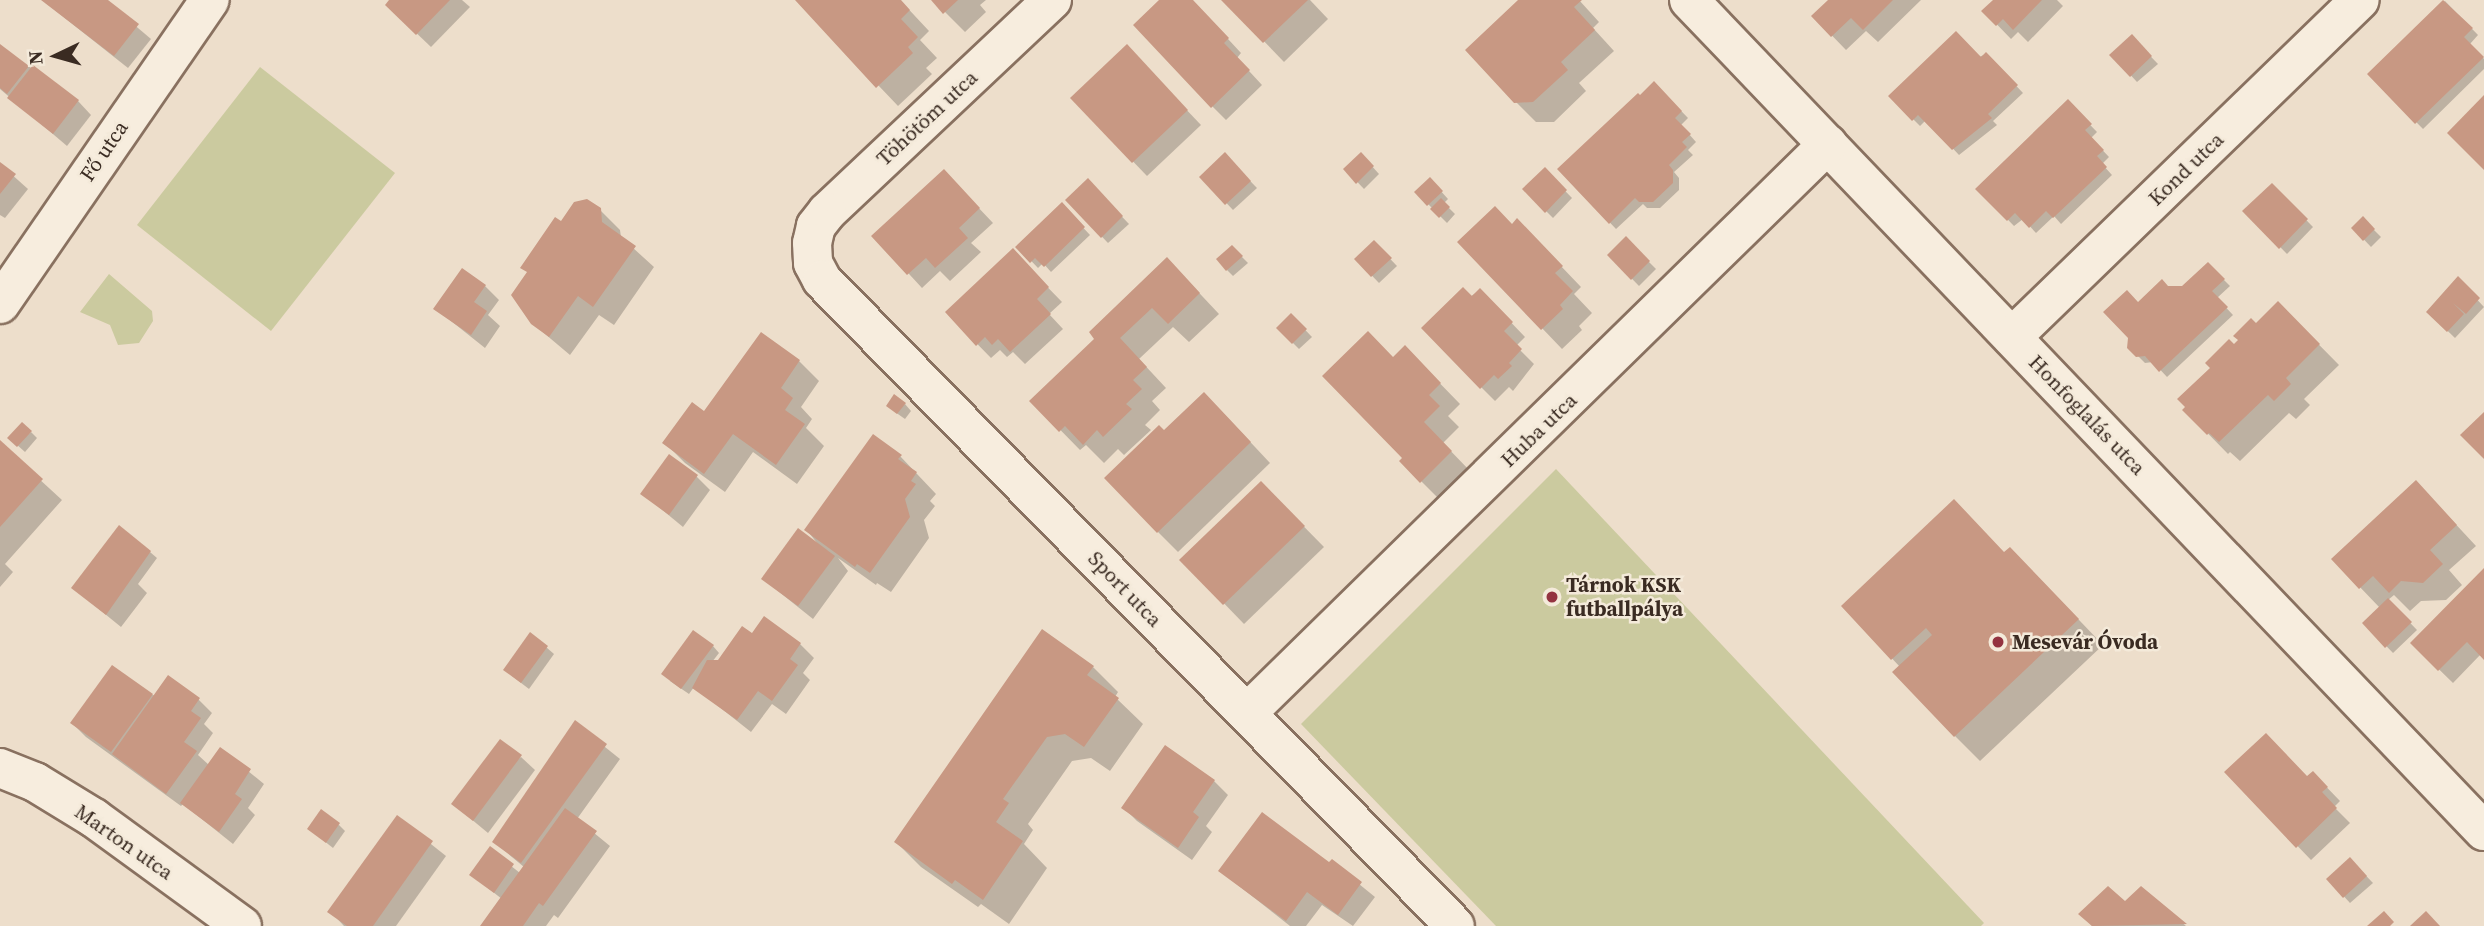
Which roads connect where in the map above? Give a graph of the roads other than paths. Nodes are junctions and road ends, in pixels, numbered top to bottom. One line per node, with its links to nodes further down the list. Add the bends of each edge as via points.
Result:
1 (210, 0): 7 (street, Fő utca)
2 (1052, 0): 6 (street, Töhötöm utca, via 827,212)
3 (1689, 0): 5 (street, Honfoglalás utca)
4 (2360, 0): 8 (street, Kond utca)
5 (1828, 144): 8 (street, Honfoglalás utca); 9 (street, Huba utca)
6 (811, 243): 9 (street, Sport utca, via 813,263 822,280)
7 (0, 304)
8 (2012, 337): 11 (street, Honfoglalás utca)
9 (1247, 713): 13 (street, Sport utca)
10 (0, 768): 12 (street, Marton utca, via 35,782 94,818)
11 (2484, 831)
12 (242, 926)
13 (1455, 926)

